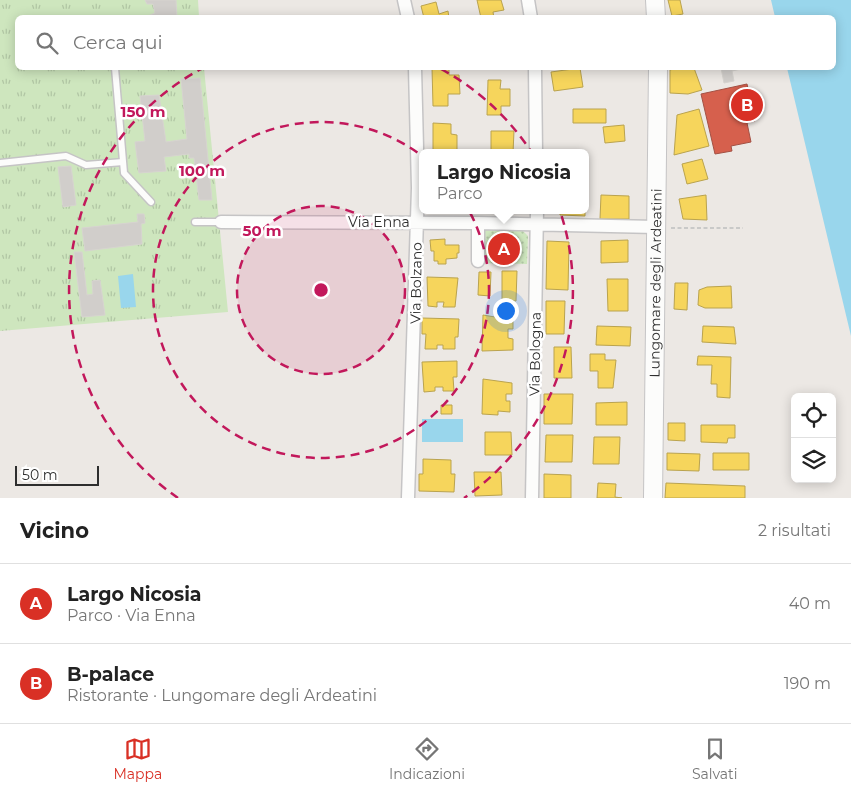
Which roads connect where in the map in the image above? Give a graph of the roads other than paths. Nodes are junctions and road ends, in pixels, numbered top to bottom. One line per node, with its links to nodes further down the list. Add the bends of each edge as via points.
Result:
1 (404, 0): 4 (street)
2 (528, 0): 5 (street)
3 (655, 0): 6 (main road)
4 (407, 15)
5 (530, 15)
6 (656, 15)
7 (116, 70): 12 (lane)
8 (415, 70): 18 (street, Via Bolzano)
9 (535, 70): 11 (street)
10 (658, 70): 21 (main road, Lungomare degli Ardeatini)
11 (536, 149)
12 (123, 162): 13 (lane, via 86,165 66,156); 14 (lane, via 124,173)
13 (0, 163)
14 (151, 202)
15 (537, 214): 20 (street, Via Bologna)
16 (194, 222): 17 (lane)
17 (221, 222): 18 (street, Via Enna)
18 (417, 222): 19 (street, Via Enna); 23 (street, Via Bolzano)
19 (478, 223): 20 (street, Via Enna); 22 (street)
20 (537, 224): 21 (street, Via Enna); 24 (street, Via Bologna)
21 (656, 228): 25 (main road, Lungomare degli Ardeatini)
22 (478, 261)
23 (408, 498)
24 (532, 498)
25 (653, 498)

